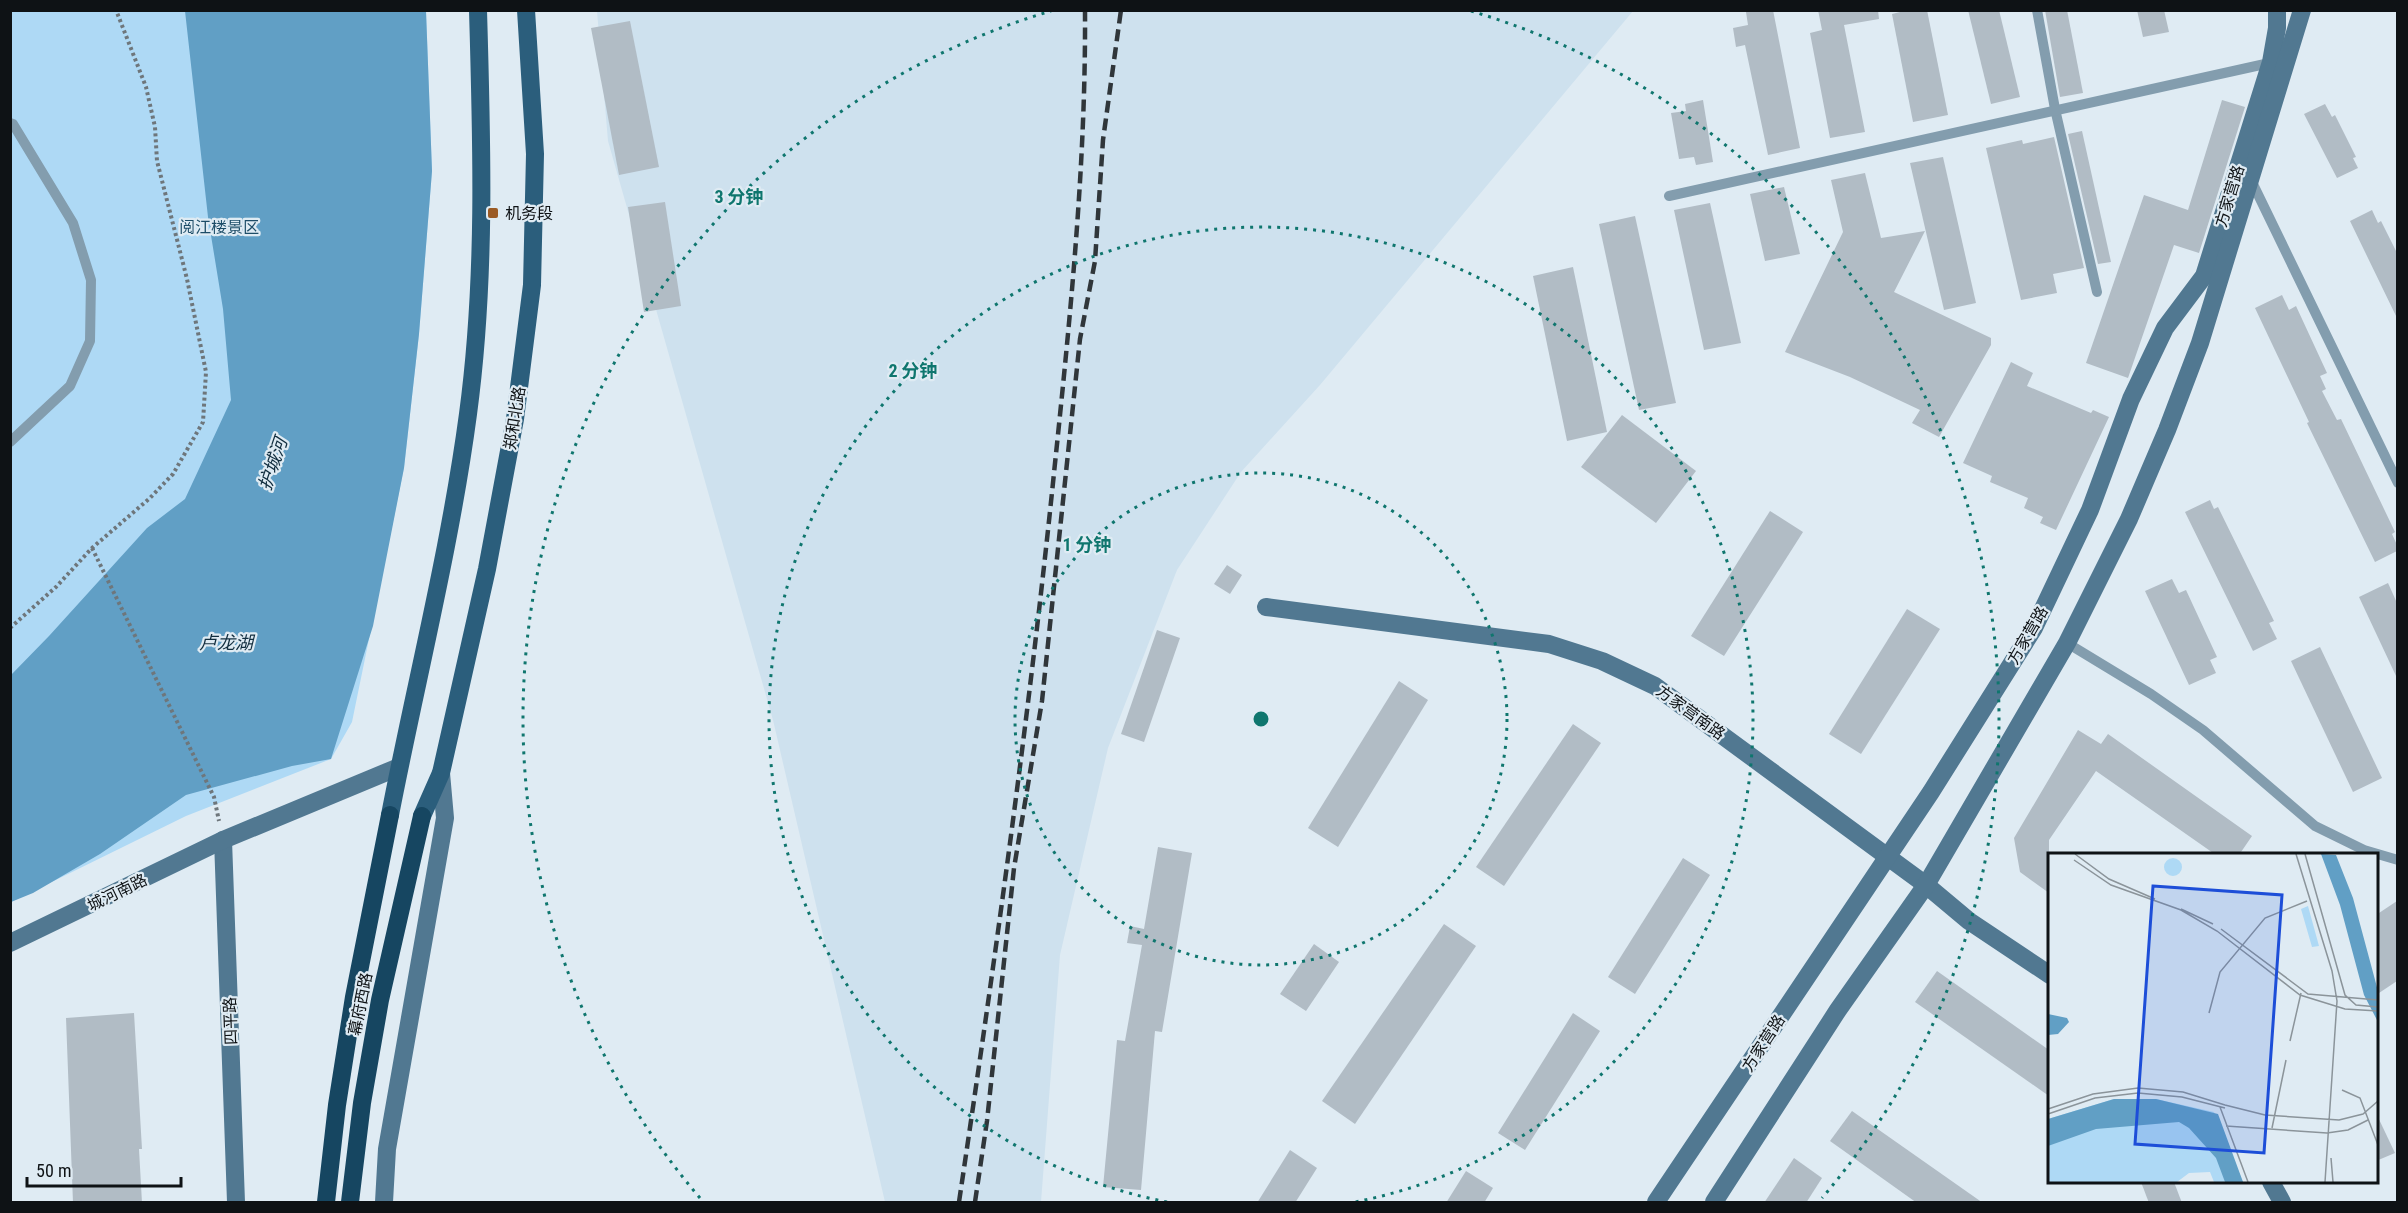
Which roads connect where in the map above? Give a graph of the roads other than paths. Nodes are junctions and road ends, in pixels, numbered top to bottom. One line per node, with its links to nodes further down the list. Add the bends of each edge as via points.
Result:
1 (478, 10): 16 (main road, via 481,279 468,413 447,548)
2 (526, 10): 17 (main road, 郑和北路, via 535,154 532,285 507,465)
3 (2037, 10): 7 (lane)
4 (2277, 10): 6 (main road, 方家营路)
5 (2302, 10): 6 (main road, 方家营路)
6 (2279, 61): 7 (lane); 9 (main road, 方家营路); 23 (main road, 方家营路, via 2204,276 2165,328 2132,399 2090,510 2034,628)
7 (2055, 109): 10 (lane); 11 (lane)
8 (10, 123): 12 (lane, via 73,223 91,279 90,341 70,386)
9 (2250, 177): 13 (lane); 15 (main road, 方家营路, via 2200,343 2167,430 2129,519)
10 (1669, 196)
11 (2097, 292)
12 (10, 442)
13 (2397, 483)
14 (1266, 607): 23 (main road, 方家营南路, via 1550,644 1602,661 1655,686)
15 (2067, 643): 21 (lane, via 2203,730 2315,826); 25 (main road, 方家营路)
16 (399, 767): 18 (main road); 20 (main road, 城河南路)
17 (441, 773): 19 (main road, 郑和北路); 32 (main road, via 445,818 387,1149)
18 (390, 815): 30 (highway, 幕府西路, via 354,997)
19 (422, 816): 31 (highway, 幕府西路, via 380,1000)
20 (223, 840): 26 (main road, 城河南路); 29 (main road, 四平路)
21 (2374, 853)
22 (2378, 854): 24 (lane)
23 (1888, 857): 25 (main road, 方家营南路); 33 (main road, 方家营路)
24 (2397, 860)
25 (1926, 885): 27 (main road, 方家营南路, via 1969,921); 34 (main road, 方家营路, via 1838,1010)
26 (10, 943)
27 (2048, 974)
28 (2272, 1183): 35 (main road)
29 (236, 1203)
30 (326, 1203)
31 (350, 1203)
32 (384, 1203)
33 (1656, 1203)
34 (1714, 1203)
35 (2282, 1203)

